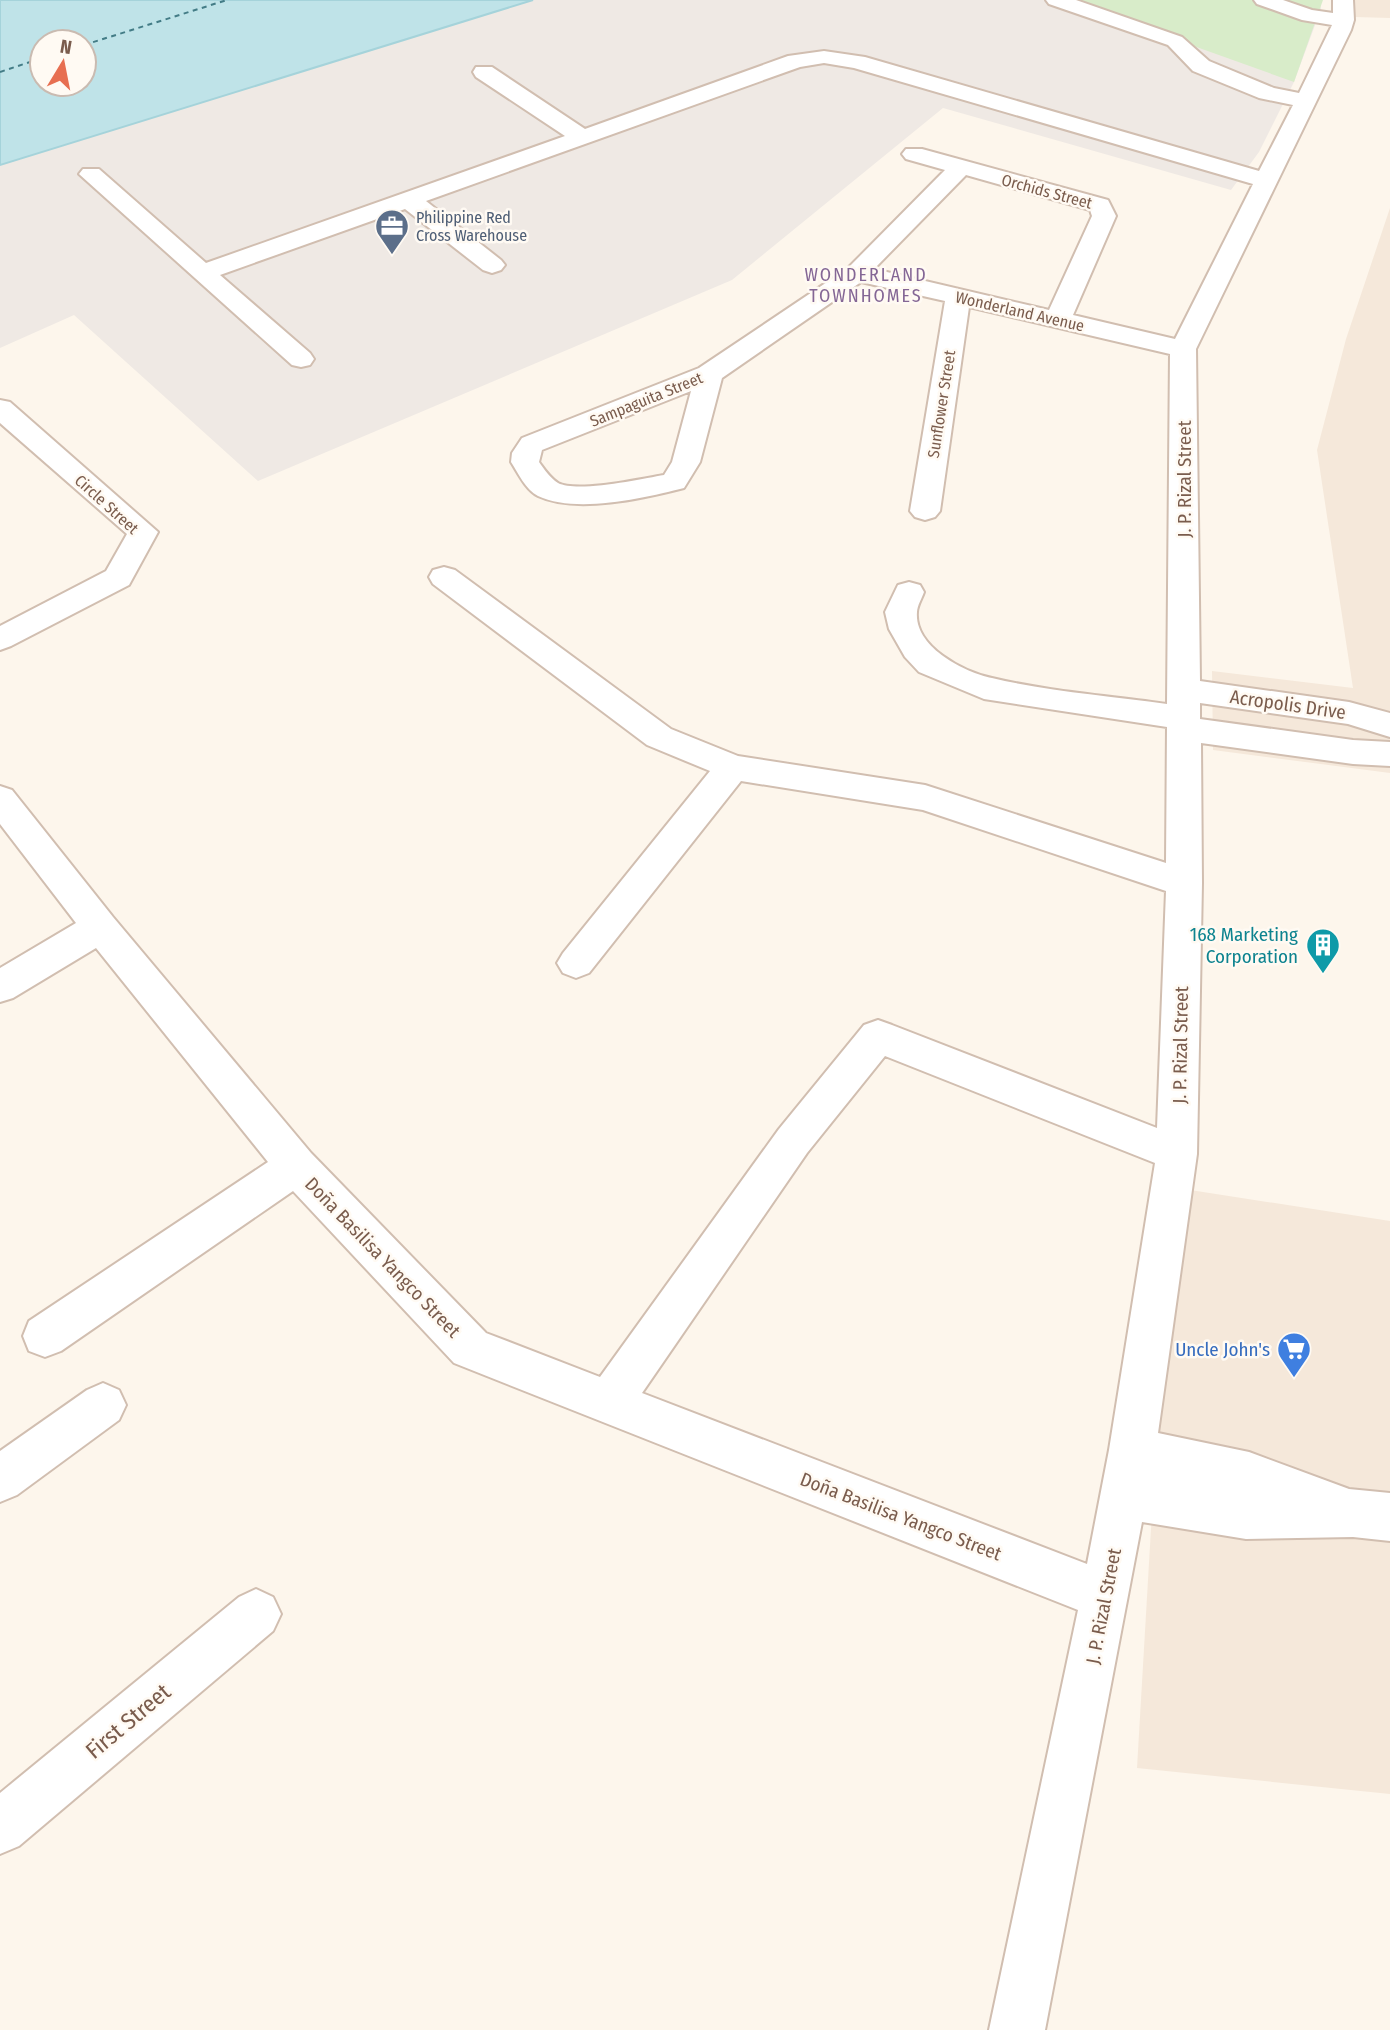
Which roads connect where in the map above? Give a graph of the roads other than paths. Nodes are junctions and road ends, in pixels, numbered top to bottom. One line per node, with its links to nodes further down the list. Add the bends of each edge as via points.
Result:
1 (1056, 0): 5 (street, via 1175,41 1201,66 1267,93)
2 (1264, 0): 3 (street, via 1309,16)
3 (1344, 10): 5 (street, J. P. Rizal Street)
4 (484, 72): 6 (street)
5 (1307, 102): 10 (street, J. P. Rizal Street)
6 (582, 137): 10 (street, via 796,61 824,57 857,62); 11 (street)
7 (914, 154): 8 (street, Orchids Street)
8 (961, 167): 14 (street, Sampaguita Street); 16 (street, Orchids Street, via 1100,205 1104,211)
9 (91, 174): 13 (street)
10 (1266, 180): 17 (street, J. P. Rizal Street)
11 (408, 199): 12 (street); 13 (street)
12 (492, 265)
13 (202, 273): 18 (street)
14 (858, 273): 15 (street, Wonderland Avenue); 19 (street, Sampaguita Street)
15 (958, 297): 16 (street, Wonderland Avenue); 21 (street, Sunflower Street)
16 (1058, 319): 17 (street, Wonderland Avenue)
17 (1183, 349): 26 (street, J. P. Rizal Street)
18 (301, 359)
19 (709, 374): 19 (street, Sampaguita Street, via 686,462 674,482 570,494 548,490 525,462 532,444)
20 (0, 408): 24 (street, Circle Street, via 143,533 118,578)
21 (925, 511)
22 (444, 577): 30 (street, via 659,737)
23 (909, 592): 26 (street, via 901,612 905,629 930,664 985,688)
24 (0, 639)
25 (1313, 708): 26 (street, Acropolis Drive); 27 (street, Acropolis Drive); 28 (street)
26 (1184, 712): 28 (street, Acropolis Drive); 32 (street, J. P. Rizal Street)
27 (1390, 725)
28 (1317, 747): 29 (street, Acropolis Drive)
29 (1390, 754)
30 (733, 767): 32 (street, via 925,798); 34 (street)
31 (0, 799): 33 (street, Doña Basilisa Yangco Street)
32 (1184, 883): 36 (street, J. P. Rizal Street)
33 (100, 927): 35 (street); 37 (street, Doña Basilisa Yangco Street)
34 (576, 963)
35 (0, 987)
36 (1177, 1154): 39 (street, via 878,1036 793,1141); 41 (street, J. P. Rizal Street)
37 (296, 1166): 38 (street); 39 (street, Doña Basilisa Yangco Street, via 470,1348)
38 (45, 1336)
39 (610, 1401): 45 (street, Doña Basilisa Yangco Street)
40 (103, 1405): 42 (street)
41 (1132, 1450): 43 (street, J. P. Rizal Street); 44 (street, via 1249,1475)
42 (0, 1479)
43 (1123, 1496): 44 (street, via 1246,1515); 45 (street, J. P. Rizal Street)
44 (1372, 1515)
45 (1105, 1596): 48 (street, J. P. Rizal Street)
46 (256, 1614): 47 (street, First Street)
47 (0, 1827)
48 (1017, 2030)

